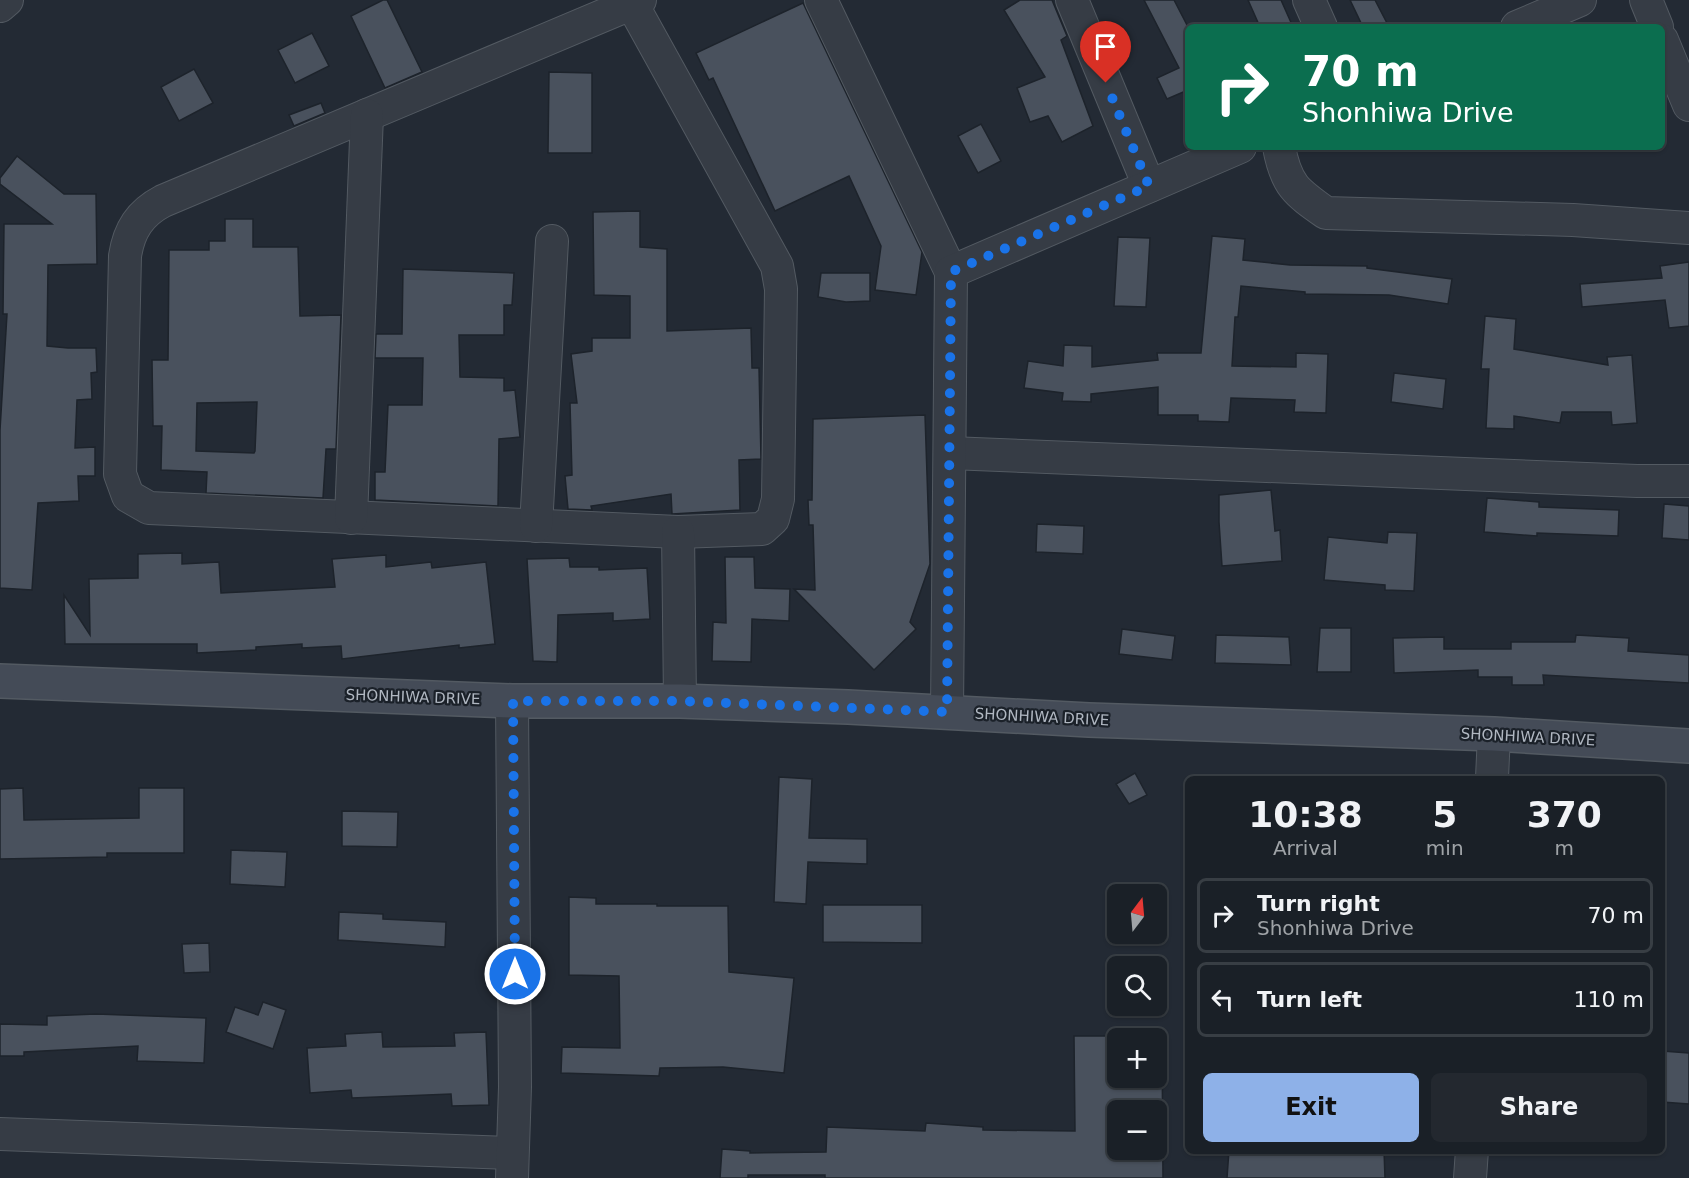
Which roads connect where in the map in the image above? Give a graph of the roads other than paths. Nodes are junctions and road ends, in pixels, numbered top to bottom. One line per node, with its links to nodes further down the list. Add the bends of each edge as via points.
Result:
1 (7, 0): 8 (street)
2 (821, 0): 20 (street)
3 (1072, 0): 17 (street)
4 (1309, 0): 9 (street)
5 (1646, 0): 11 (street)
6 (636, 2): 14 (street); 25 (street, via 777,266 781,289 778,500 773,519 762,529)
7 (1571, 2): 10 (street)
8 (0, 6)
9 (1320, 24)
10 (1523, 24)
11 (1656, 24)
12 (1665, 47): 13 (street)
13 (1689, 105)
14 (367, 115): 23 (street); 23 (street, via 150,207 132,228 125,256 120,474 128,496 148,508)
15 (1233, 150): 17 (street)
16 (1280, 150): 18 (street, via 1283,167 1298,194 1326,213 1573,220)
17 (1149, 186): 20 (street)
18 (1689, 228)
19 (552, 241): 24 (street)
20 (951, 272): 21 (street)
21 (950, 453): 22 (street); 29 (street)
22 (1689, 482)
23 (351, 518): 24 (street)
24 (536, 526): 25 (street)
25 (678, 532): 28 (street)
26 (0, 681): 27 (street, SHONHIWA DRIVE)
27 (513, 701): 28 (street, SHONHIWA DRIVE); 35 (street, via 516,1087)
28 (680, 701): 29 (street, SHONHIWA DRIVE)
29 (947, 712): 30 (street, SHONHIWA DRIVE)
30 (1494, 734): 31 (street, SHONHIWA DRIVE); 32 (street)
31 (1689, 746)
32 (1492, 776)
33 (0, 1134): 35 (street)
34 (1472, 1154): 36 (street)
35 (512, 1166)
36 (1470, 1178)

